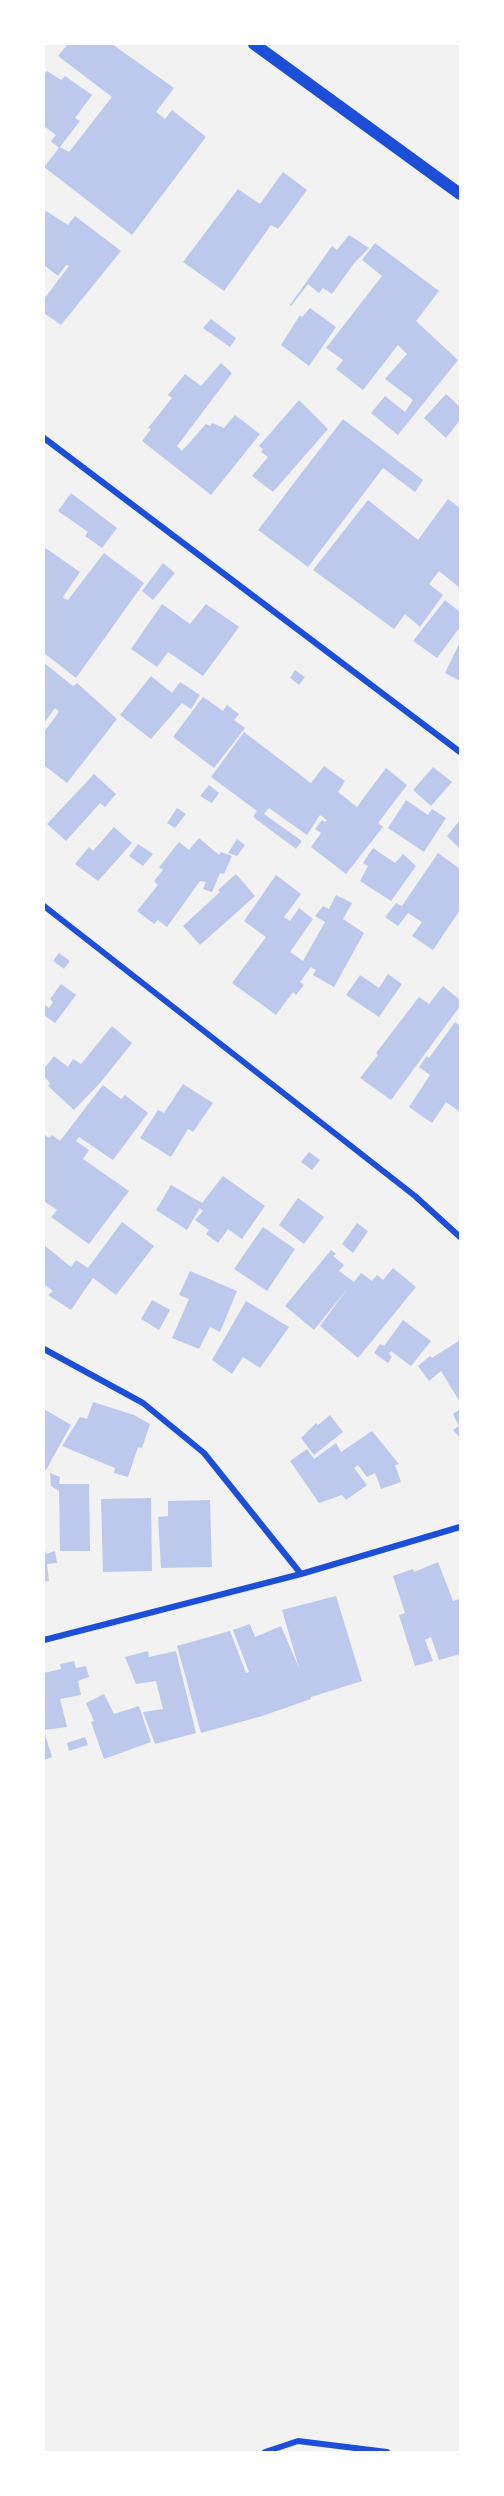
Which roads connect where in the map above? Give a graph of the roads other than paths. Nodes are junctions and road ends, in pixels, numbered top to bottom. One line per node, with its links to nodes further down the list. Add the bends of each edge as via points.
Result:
1 (254, 44): 2 (main road)
2 (460, 194)
3 (44, 438): 4 (street)
4 (460, 752)
5 (44, 906): 6 (street, via 416,1196)
6 (460, 1237)
7 (44, 1349): 9 (street, via 143,1403 204,1453)
8 (460, 1527): 9 (street)
9 (301, 1574): 10 (street)
10 (44, 1640)
11 (265, 2452): 12 (street, via 298,2441)
12 (387, 2452)

